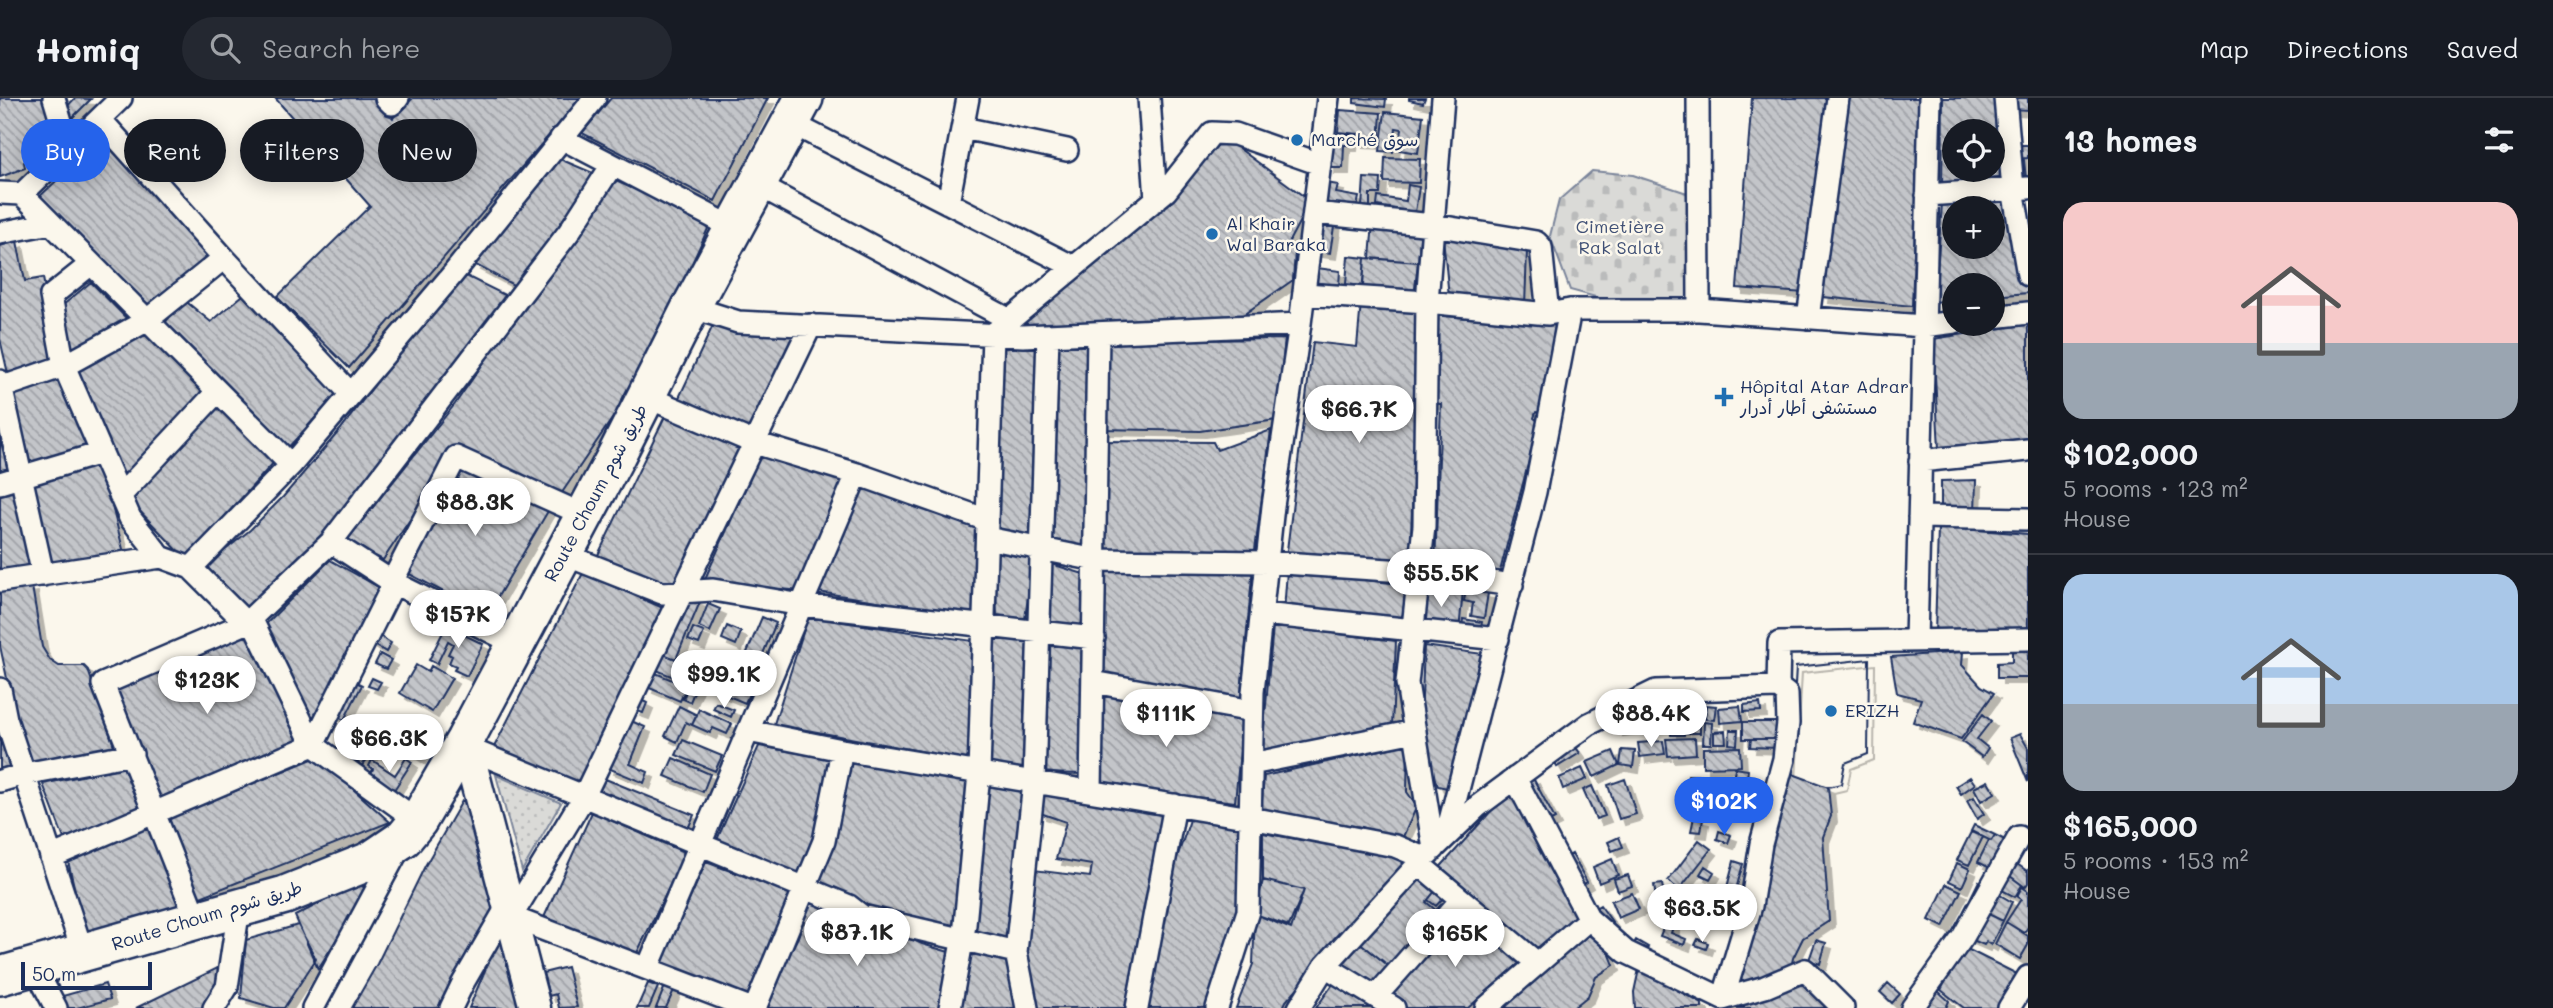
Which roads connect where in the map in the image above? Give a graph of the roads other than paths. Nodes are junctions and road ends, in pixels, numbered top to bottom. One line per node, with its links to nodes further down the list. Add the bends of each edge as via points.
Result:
1 (54, 98): 15 (street)
2 (121, 98): 16 (street)
3 (386, 98): 4 (street, via 392,104)
4 (398, 98)
5 (595, 98): 19 (street)
6 (968, 98): 17 (street)
7 (1149, 98): 29 (street)
8 (1328, 98): 22 (street)
9 (1443, 98): 33 (street)
10 (1698, 98): 45 (street)
11 (1838, 98): 49 (street)
12 (1930, 98): 28 (street)
13 (2005, 98): 25 (street)
14 (798, 110): 24 (highway, Route Choum طريق شوم); 30 (street)
15 (60, 119)
16 (100, 119)
17 (962, 128): 20 (street); 30 (street)
18 (110, 130): 37 (street)
19 (561, 138): 21 (street); 62 (street)
20 (1068, 150)
21 (612, 164): 35 (street); 76 (street, via 569,232)
22 (1320, 164): 29 (street, via 1235,134 1212,133); 31 (street)
23 (34, 182): 27 (street)
24 (758, 185): 35 (highway, Route Choum طريق شوم); 50 (street)
25 (2020, 188): 28 (street); 40 (street)
26 (0, 194): 27 (street)
27 (22, 194): 32 (street); 34 (street)
28 (1927, 195): 55 (street)
29 (1156, 200): 39 (street)
30 (948, 203): 39 (street)
31 (1314, 213): 33 (street); 41 (street)
32 (51, 223): 34 (street); 38 (street)
33 (1433, 225): 42 (street); 47 (street, via 1536,242 1541,247)
34 (28, 228): 36 (street)
35 (734, 228): 43 (highway, Route Choum طريق شوم)
36 (0, 233)
37 (224, 258): 51 (street); 62 (street)
38 (91, 264): 51 (street); 59 (street, via 51,296)
39 (1074, 268): 50 (street)
40 (2028, 275)
41 (1304, 294): 42 (street); 52 (street)
42 (1427, 302): 47 (street); 83 (street, via 1424,526)
43 (691, 307): 54 (street, via 738,321); 63 (highway, Route Choum طريق شوم)
44 (1570, 310): 45 (street); 47 (street); 87 (street)
45 (1699, 310): 49 (street)
46 (2028, 313): 48 (street)
47 (1548, 314)
48 (2005, 316)
49 (1808, 318): 55 (street)
50 (1010, 320): 57 (street)
51 (146, 321): 59 (street); 61 (street)
52 (1300, 324): 56 (street); 81 (street)
53 (1942, 324): 55 (street)
54 (811, 325): 57 (street); 64 (street)
55 (1924, 326): 67 (street)
56 (1098, 333): 58 (street); 80 (street)
57 (993, 334): 58 (street); 75 (street)
58 (1048, 335): 77 (street)
59 (64, 366): 60 (street); 66 (street)
60 (0, 385): 70 (street)
61 (217, 392): 68 (street); 71 (street)
62 (351, 394): 68 (street)
63 (647, 397): 64 (street); 72 (highway, Route Choum طريق شوم)
64 (755, 443): 69 (street); 88 (street)
65 (2028, 450): 67 (street)
66 (101, 453): 70 (street); 71 (street)
67 (1920, 461): 73 (street)
68 (291, 465): 82 (street)
69 (858, 474): 75 (street); 89 (street)
70 (10, 480): 84 (street)
71 (120, 496): 79 (street, via 130,519)
72 (584, 516): 78 (highway, Route Choum طريق شوم); 86 (street, via 456,457)
73 (1919, 517): 74 (street); 97 (street)
74 (2028, 519)
75 (987, 529): 77 (street); 92 (street)
76 (331, 542): 86 (street); 91 (street)
77 (1041, 549): 80 (street); 94 (street)
78 (563, 554): 88 (street, via 662,593); 99 (highway, Route Choum طريق شوم)
79 (161, 557): 82 (street); 84 (street)
80 (1096, 560): 81 (street); 95 (street)
81 (1268, 562): 83 (street); 90 (street)
82 (191, 568): 91 (street)
83 (1419, 572): 87 (street); 93 (street)
84 (43, 575): 85 (street)
85 (0, 581)
86 (393, 582): 99 (street); 108 (street)
87 (1512, 585): 96 (street)
88 (684, 590): 89 (street, via 713,590); 118 (street)
89 (802, 605): 92 (street); 105 (street)
90 (1263, 614): 93 (street); 103 (street)
91 (248, 620): 108 (street); 110 (street, via 103,684)
92 (984, 626): 94 (street); 112 (street)
93 (1413, 630): 96 (street); 106 (street, via 1407,683)
94 (1038, 632): 95 (street); 116 (street)
95 (1094, 638): 100 (street)
96 (1498, 639): 125 (street)
97 (1916, 639): 98 (street); 101 (street, via 1779,643)
98 (2028, 639)
99 (516, 644): 107 (highway, Route Choum طريق شوم)
100 (1093, 682): 103 (street); 117 (street)
101 (1778, 687): 114 (street, via 1656,691 1589,724); 141 (street, via 1787,694 1784,759 1751,906)
102 (0, 689): 104 (street)
103 (1252, 711): 111 (street)
104 (3, 720): 113 (street)
105 (748, 731): 109 (street); 124 (street)
106 (1415, 731): 111 (street); 125 (street)
107 (466, 744): 118 (street); 122 (highway, Route Choum طريق شوم); 130 (street)
108 (313, 745): 120 (street); 122 (street)
109 (842, 750): 112 (street); 127 (street, via 824,841)
110 (132, 754): 113 (street); 120 (street)
111 (1251, 764): 121 (street)
112 (979, 773): 116 (street); 133 (street)
113 (24, 774): 115 (street); 126 (street)
114 (1516, 778): 125 (street, via 1478,806); 131 (street)
115 (0, 781)
116 (1034, 782): 117 (street); 135 (street)
117 (1090, 791): 119 (street)
118 (583, 798): 124 (street); 130 (street)
119 (1175, 805): 121 (street); 151 (street)
120 (156, 813): 126 (street); 132 (street)
121 (1251, 818): 125 (street); 152 (street, via 1248,911)
122 (411, 830): 129 (highway, Route Choum طريق شوم, via 370,860 285,895); 145 (street)
123 (2019, 837): 156 (street, via 1963,937)
124 (700, 845): 127 (street); 138 (street)
125 (1431, 852): 128 (street); 137 (street)
126 (51, 857): 134 (street)
127 (804, 888): 133 (street, via 862,916); 148 (street)
128 (1461, 900): 136 (street); 142 (street)
129 (239, 908): 132 (highway, Route Choum طريق شوم); 144 (street, via 227,987)
130 (510, 911): 138 (street); 146 (street); 147 (street)
131 (1589, 919): 136 (street); 141 (street, via 1626,952)
132 (197, 921): 134 (highway, Route Choum طريق شوم)
133 (962, 941): 135 (street); 149 (street)
134 (83, 953): 139 (highway, Route Choum طريق شوم)
135 (1016, 953): 150 (street)
136 (1537, 963): 154 (street)
137 (1325, 966): 142 (street); 153 (street)
138 (648, 967): 148 (street)
139 (17, 972): 143 (street)
140 (2028, 977): 157 (street)
141 (1723, 999): 155 (street, via 1805,970)
142 (1386, 1002)
143 (56, 1008)
144 (214, 1008)
145 (313, 1008)
146 (451, 1008)
147 (535, 1008)
148 (752, 1008)
149 (950, 1008)
150 (1027, 1008)
151 (1137, 1008)
152 (1217, 1008)
153 (1299, 1008)
154 (1486, 1008)
155 (1843, 1008)
156 (1912, 1008)
157 (2008, 1008)

